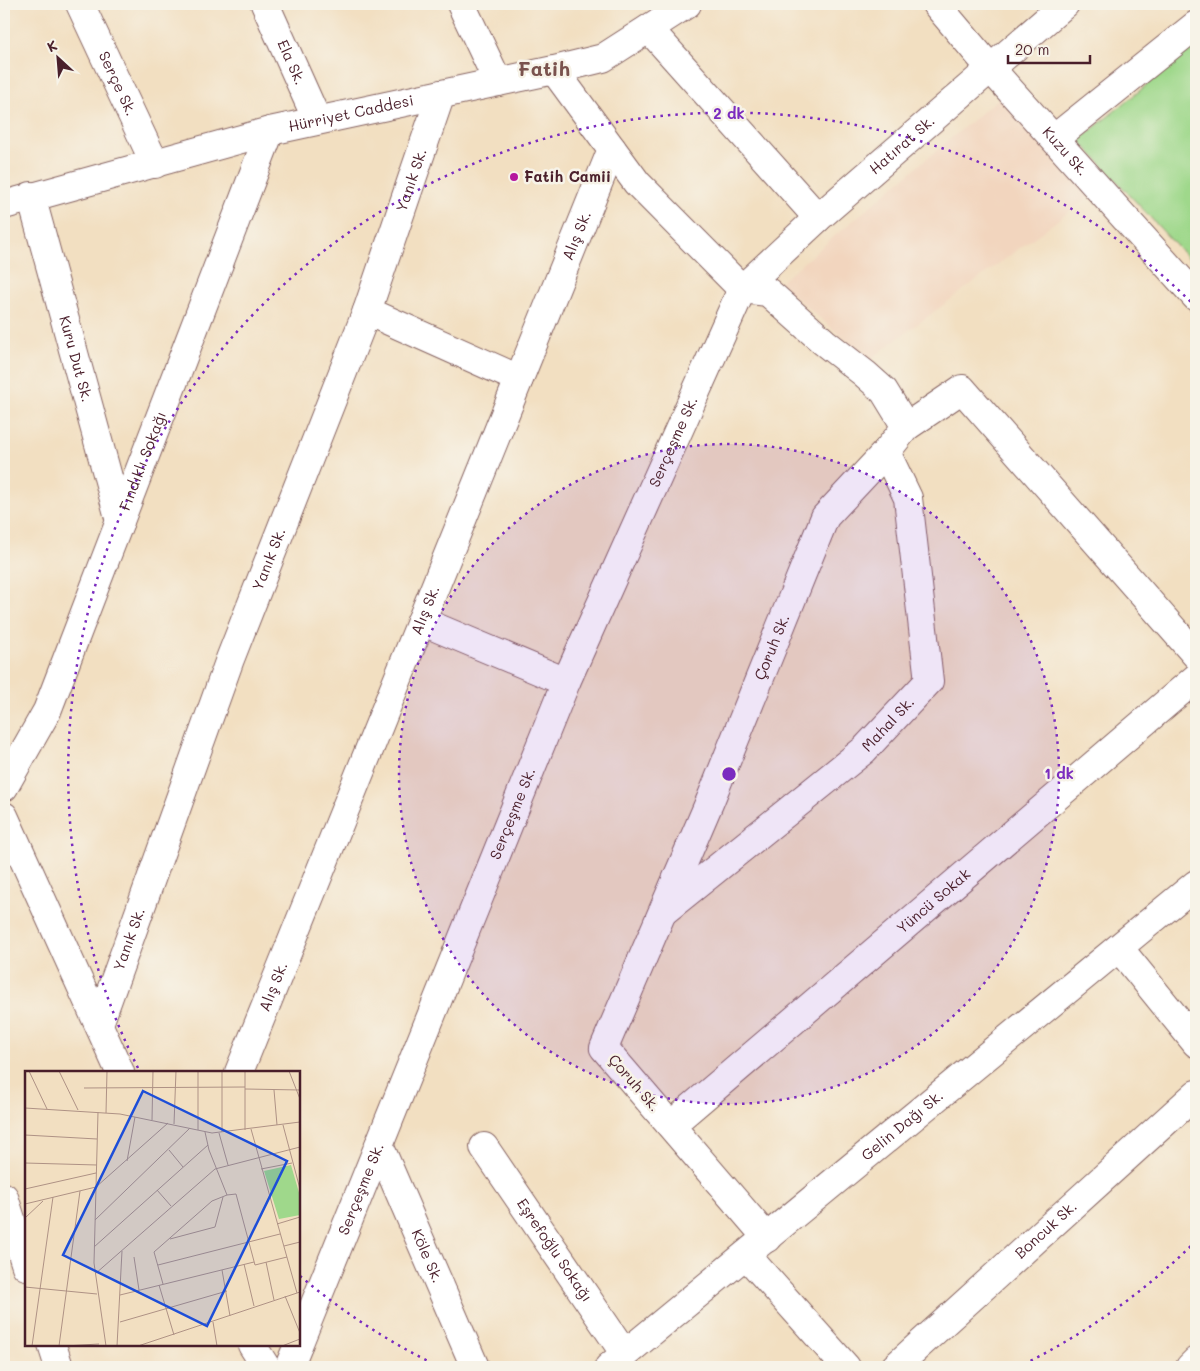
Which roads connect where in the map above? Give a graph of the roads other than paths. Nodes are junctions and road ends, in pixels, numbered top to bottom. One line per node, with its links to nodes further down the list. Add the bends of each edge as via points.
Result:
1 (80, 4): 16 (street, Serçe Sk.)
2 (265, 4): 12 (street, Ela Sk.)
3 (461, 4): 10 (street)
4 (936, 4): 8 (street, Kuzu Sk.)
5 (1064, 4): 8 (street, Hatırat Sk.)
6 (667, 13): 9 (street, Hürriyet Caddesi, via 603,58); 19 (street)
7 (1196, 25): 14 (street)
8 (990, 69): 14 (street, Kuzu Sk.); 19 (street, Hatırat Sk.)
9 (554, 70): 10 (street, Hürriyet Caddesi); 15 (street)
10 (498, 82): 11 (street, Hürriyet Caddesi)
11 (441, 94): 12 (street, Hürriyet Caddesi); 22 (street, Yanık Sk.)
12 (317, 120): 13 (street, Hürriyet Caddesi)
13 (270, 131): 16 (street, Hürriyet Caddesi); 26 (street, Fındıklı Sokağı)
14 (1055, 138): 21 (street, Kuzu Sk.)
15 (612, 149): 20 (street, via 637,183); 23 (street, Alış Sk.)
16 (155, 164): 17 (street, Hürriyet Caddesi)
17 (31, 196): 18 (street, Hürriyet Caddesi); 26 (street, Kuru Dut Sk.)
18 (4, 204)
19 (818, 218): 20 (street, Hatırat Sk.)
20 (742, 289): 24 (street, via 768,292 884,391); 30 (street, Serçeşme Sk.)
21 (1196, 297)
22 (367, 311): 23 (street); 36 (street, Yanık Sk., via 230,659)
23 (519, 379): 27 (street, Alış Sk.)
24 (906, 427): 25 (street, Çoruh Sk.); 28 (street, Çoruh Sk., via 962,389)
25 (886, 452): 34 (street, Çoruh Sk., via 825,517); 34 (street, Mahal Sk., via 908,498 929,681 864,750)
26 (120, 521): 31 (street, Fındıklı Sokağı, via 47,711)
27 (421, 622): 30 (street); 39 (street, Alış Sk.)
28 (1196, 656)
29 (1196, 678): 41 (street, Yüncü Sokak)
30 (566, 682): 42 (street, Serçeşme Sk.)
31 (4, 787)
32 (4, 816): 36 (street)
33 (1196, 884): 35 (street, Gelin Dağı Sk.)
34 (663, 912): 41 (street, Çoruh Sk., via 604,1048)
35 (1119, 948): 37 (street); 45 (street, Gelin Dağı Sk.)
36 (98, 1024): 38 (street)
37 (1196, 1043)
38 (120, 1071)
39 (239, 1071)
40 (1196, 1094): 59 (street, Boncuk Sk.)
41 (671, 1125): 45 (street, Çoruh Sk.)
42 (379, 1145): 48 (street, Serçeşme Sk.); 57 (street, Köle Sk.)
43 (484, 1148): 52 (street, Eşrefoğlu Sokağı)
44 (4, 1197): 47 (street)
45 (767, 1238): 46 (street, Gelin Dağı Sk.)
46 (746, 1255): 52 (street, Gelin Dağı Sk.); 58 (street)
47 (25, 1263)
48 (300, 1339)
49 (52, 1346): 54 (street)
50 (253, 1346): 55 (street)
51 (297, 1346): 56 (street, Serçeşme Sk.)
52 (617, 1361)
53 (1196, 1361): 60 (street)
54 (59, 1367)
55 (266, 1367)
56 (289, 1367)
57 (475, 1367)
58 (846, 1367)
59 (896, 1367)
60 (1190, 1367)

